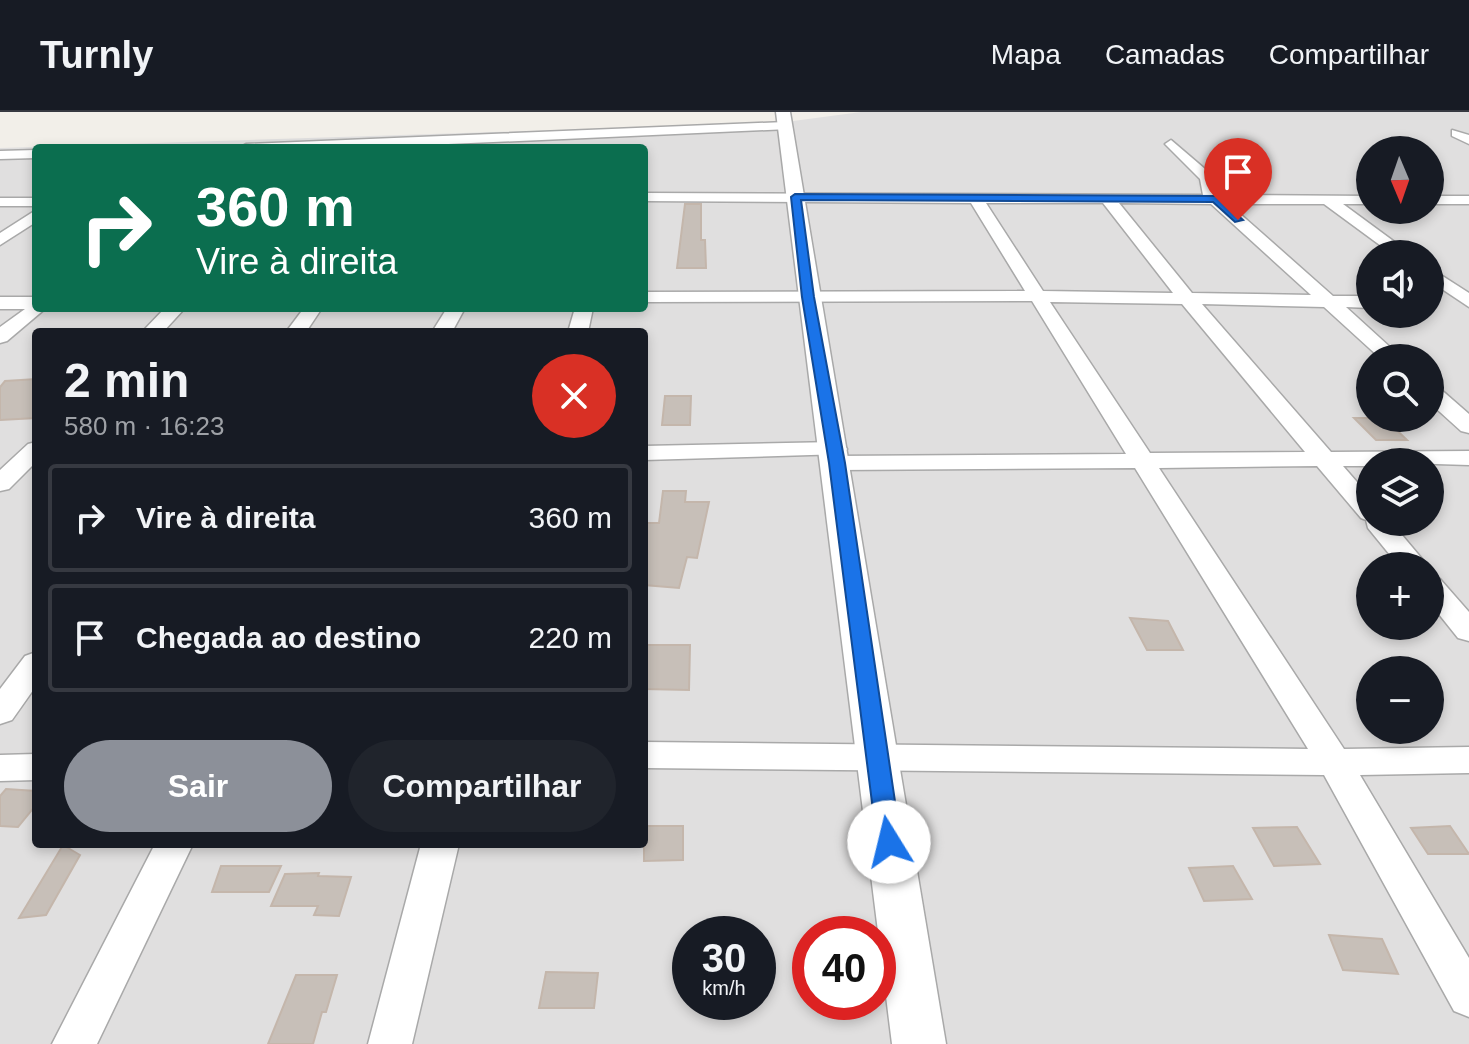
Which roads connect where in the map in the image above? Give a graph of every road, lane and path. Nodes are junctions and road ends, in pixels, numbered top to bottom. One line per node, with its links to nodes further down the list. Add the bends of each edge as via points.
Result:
1 (784, 119): 4 (street); 9 (street)
2 (1456, 133): 3 (street)
3 (1469, 140)
4 (383, 144)
5 (1171, 144): 12 (street, via 1207,178)
6 (32, 154): 7 (street)
7 (0, 155)
8 (648, 197): 9 (street)
9 (795, 197): 10 (street); 27 (street)
10 (975, 198): 11 (street); 25 (street)
11 (1107, 198): 12 (street); 28 (street)
12 (1216, 199): 13 (street); 33 (street)
13 (1326, 199): 14 (street); 23 (street)
14 (1356, 200)
15 (1444, 200): 16 (street)
16 (1469, 200)
17 (0, 202): 18 (street)
18 (32, 202)
19 (1444, 204): 20 (street)
20 (1469, 217)
21 (32, 218): 22 (street)
22 (0, 240)
23 (1383, 240)
24 (1444, 283): 30 (street)
25 (1037, 296): 27 (street); 28 (street); 47 (street)
26 (648, 297): 27 (street)
27 (808, 297): 43 (street)
28 (1188, 300): 33 (street); 46 (street)
29 (1444, 301): 30 (street)
30 (1469, 301)
31 (1356, 302): 33 (street)
32 (0, 303): 34 (street)
33 (1329, 303): 39 (street)
34 (32, 305)
35 (32, 309): 38 (street)
36 (172, 312): 37 (street)
37 (156, 328)
38 (0, 337)
39 (1376, 344)
40 (1444, 404): 41 (street)
41 (1469, 426)
42 (648, 453): 43 (street)
43 (836, 456): 47 (street); 57 (street)
44 (1469, 458): 46 (street)
45 (24, 459): 48 (street)
46 (1324, 459): 47 (street); 49 (street)
47 (1140, 460): 59 (street)
48 (0, 484)
49 (1356, 497)
50 (1389, 536): 51 (street)
51 (1402, 552)
52 (1444, 602): 53 (street)
53 (1469, 631)
54 (32, 668): 55 (street)
55 (0, 712)
56 (648, 755): 57 (street)
57 (876, 755): 59 (street); 67 (street)
58 (1469, 760): 59 (street)
59 (1335, 763): 64 (street)
60 (32, 767): 61 (street)
61 (0, 768)
62 (172, 848): 65 (street)
63 (439, 848): 66 (street)
64 (1469, 997)
65 (74, 1044)
66 (390, 1044)
67 (919, 1044)

